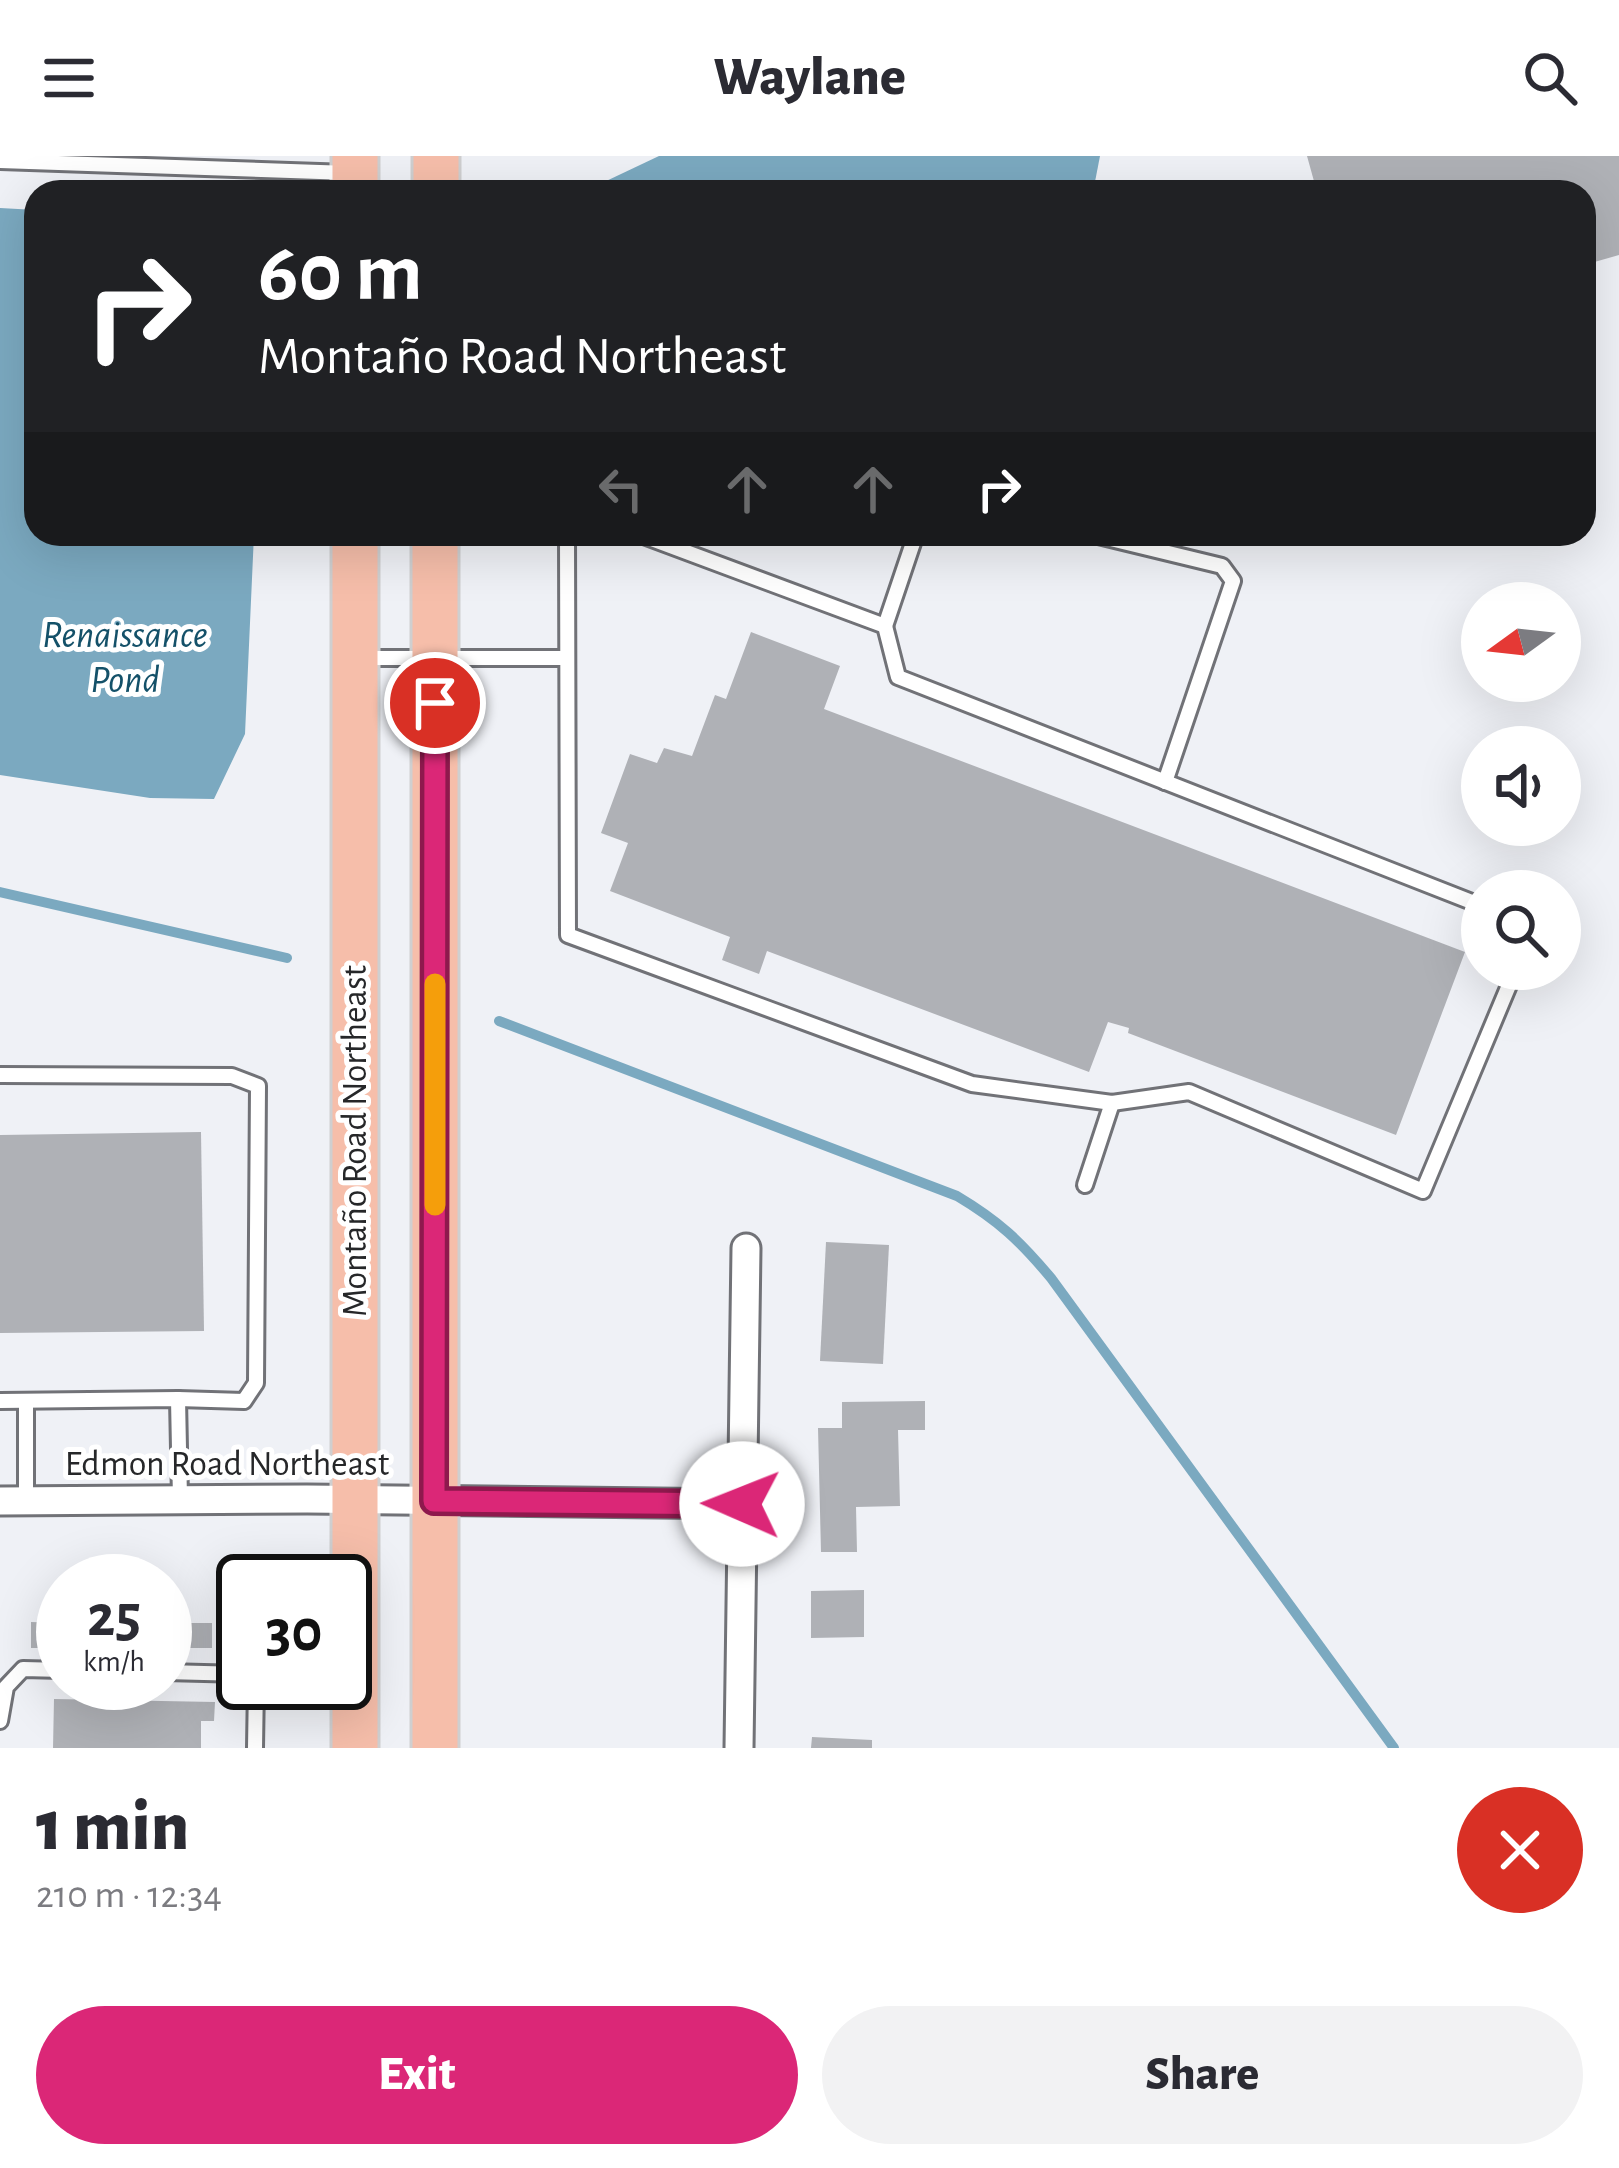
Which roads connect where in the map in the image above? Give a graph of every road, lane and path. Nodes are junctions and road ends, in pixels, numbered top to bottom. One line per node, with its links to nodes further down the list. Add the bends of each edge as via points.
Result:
1 (0, 161): 2 (lane)
2 (355, 174)
3 (355, 546): 10 (main road, Montaño Road Northeast)
4 (435, 546): 11 (main road)
5 (567, 546): 12 (lane)
6 (670, 546): 9 (lane)
7 (912, 546): 9 (lane)
8 (1140, 546): 13 (lane, via 1222,566 1233,581)
9 (885, 626): 13 (lane, via 898,677)
10 (355, 658): 11 (lane); 25 (main road, Montaño Road Northeast)
11 (435, 658): 12 (lane); 26 (main road)
12 (567, 658): 17 (lane, via 568,935 972,1084)
13 (1165, 782): 14 (lane)
14 (1461, 899)
15 (1507, 990): 17 (lane, via 1424,1191 1189,1092)
16 (0, 1076): 20 (lane, via 232,1076 258,1087 256,1382 244,1401)
17 (1112, 1102): 18 (lane)
18 (1085, 1185)
19 (746, 1248): 27 (street)
20 (178, 1400): 22 (lane); 23 (lane)
21 (0, 1401): 22 (lane)
22 (26, 1401): 24 (lane)
23 (181, 1499): 24 (street, Edmon Road Northeast); 25 (street, Edmon Road Northeast)
24 (13, 1500)
25 (355, 1501): 26 (street, Edmon Road Northeast); 28 (main road, Montaño Road Northeast)
26 (434, 1501): 27 (street, Edmon Road Northeast); 35 (main road)
27 (742, 1504): 36 (street)
28 (353, 1554)
29 (36, 1670): 32 (lane, via 23,1670 6,1687)
30 (256, 1710): 33 (lane)
31 (353, 1710): 34 (main road, Montaño Road Northeast)
32 (0, 1721)
33 (255, 1748)
34 (355, 1748)
35 (435, 1748)
36 (739, 1748)

